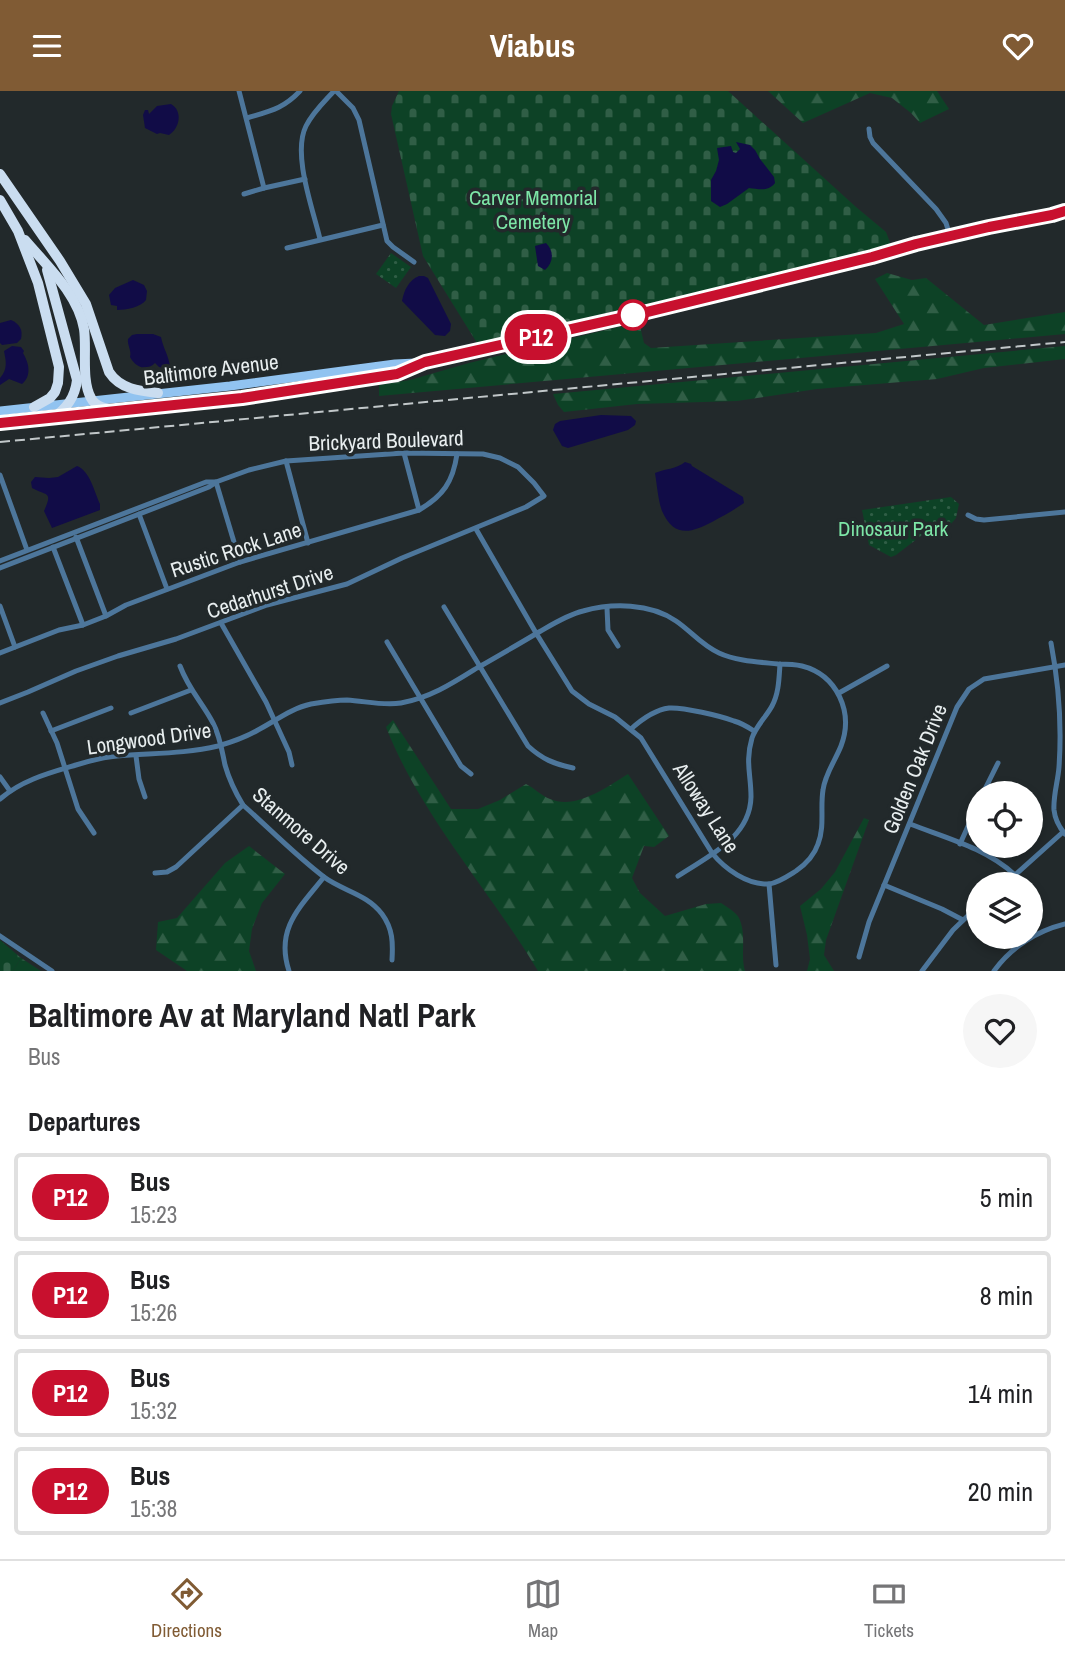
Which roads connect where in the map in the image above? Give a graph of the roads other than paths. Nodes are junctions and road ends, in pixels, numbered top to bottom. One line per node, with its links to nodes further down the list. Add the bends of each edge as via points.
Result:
1 (239, 91): 4 (street)
2 (300, 91): 4 (street, via 282,107)
3 (335, 91): 7 (street, via 306,126 301,149); 13 (street, via 359,120)
4 (247, 118): 8 (street)
5 (869, 129): 15 (street, via 873,143 940,214)
6 (0, 174): 12 (highway)
7 (305, 179): 8 (street); 16 (street)
8 (264, 188): 9 (street)
9 (244, 194)
10 (0, 200): 14 (highway)
11 (1065, 212): 15 (main road, Baltimore Avenue)
12 (27, 215): 19 (highway); 21 (highway, via 86,304 111,375 126,387)
13 (383, 225): 16 (street); 18 (street, via 387,241)
14 (18, 231): 19 (highway); 24 (highway, via 38,283 59,367 54,392)
15 (950, 236): 20 (main road, Baltimore Avenue)
16 (320, 239): 17 (street)
17 (287, 248)
18 (414, 262)
19 (46, 265): 22 (highway, via 80,315); 23 (highway, via 76,376)
20 (425, 362): 21 (main road, Baltimore Avenue); 26 (main road, Baltimore Avenue, via 397,374 301,390)
21 (158, 393): 22 (main road, Baltimore Avenue)
22 (92, 401): 23 (main road, Baltimore Avenue); 26 (highway)
23 (68, 403): 24 (main road, Baltimore Avenue); 27 (highway)
24 (34, 407): 25 (main road, Baltimore Avenue)
25 (0, 411)
26 (119, 411): 27 (main road, Baltimore Avenue)
27 (53, 418): 28 (main road, Baltimore Avenue)
28 (0, 423)
29 (404, 453): 30 (street, Brickyard Boulevard); 31 (street, Brickyard Boulevard); 38 (street)
30 (457, 454): 34 (street, Brickyard Boulevard, via 510,461); 38 (street, Rustic Rock Lane, via 445,489)
31 (286, 461): 33 (street, Brickyard Boulevard); 44 (street)
32 (0, 475): 35 (street)
33 (216, 482): 37 (street, Brickyard Boulevard); 40 (street, Brickyard Boulevard); 48 (street)
34 (544, 496): 42 (street, Cedarhurst Drive)
35 (8, 498): 36 (street); 46 (street)
36 (0, 501)
37 (137, 508): 40 (street); 43 (street, Brickyard Boulevard)
38 (419, 510): 44 (street, Rustic Rock Lane)
39 (1065, 512): 41 (street, via 984,520)
40 (139, 515): 43 (street, Brickyard Boulevard); 50 (street)
41 (968, 515)
42 (476, 529): 55 (street, Cedarhurst Drive, via 347,584 267,605); 57 (street, Alloway Lane)
43 (75, 536): 45 (street, Brickyard Boulevard); 54 (street)
44 (309, 543): 48 (street, Rustic Rock Lane)
45 (52, 544): 46 (street, Brickyard Boulevard); 49 (street, Brickyard Boulevard); 56 (street)
46 (27, 550): 47 (street, Brickyard Boulevard)
47 (0, 561)
48 (240, 562): 50 (street, Rustic Rock Lane)
49 (0, 568)
50 (167, 589): 54 (street, Rustic Rock Lane)
51 (0, 606): 61 (street)
52 (444, 607): 68 (street)
53 (607, 608): 57 (street, via 568,616); 60 (street, via 608,630); 63 (street, via 657,612 674,619 704,646 722,655)
54 (106, 616): 56 (street, Rustic Rock Lane)
55 (221, 623): 72 (street, Cedarhurst Drive, via 99,662); 76 (street)
56 (83, 625): 61 (street, Rustic Rock Lane)
57 (536, 633): 68 (street, Longwood Drive); 77 (street, Alloway Lane, via 572,691)
58 (387, 642): 71 (street)
59 (1051, 643): 67 (street)
60 (618, 646)
61 (15, 647): 62 (street, Rustic Rock Lane)
62 (0, 653)
63 (780, 664): 70 (street, via 800,665 822,674); 79 (street, via 773,704)
64 (1065, 665): 67 (street, Golden Oak Drive)
65 (180, 666): 69 (street, Stanmore Drive)
66 (887, 666): 70 (street)
67 (1056, 666): 93 (street, Golden Oak Drive, via 984,679 969,689 957,707); 96 (street, via 1061,727 1054,809)
68 (479, 667): 71 (street, Longwood Drive); 84 (street, via 528,747 552,764)
69 (191, 690): 75 (street); 80 (street, Stanmore Drive, via 214,724)
70 (839, 693): 104 (street, via 845,731 823,789 818,846 799,869)
71 (420, 699): 76 (street, Longwood Drive, via 397,704 318,703); 86 (street, via 461,766)
72 (0, 703)
73 (111, 708): 78 (street)
74 (43, 713): 78 (street)
75 (131, 713)
76 (274, 721): 80 (street, Longwood Drive); 83 (street)
77 (631, 729): 79 (street, via 650,715 680,708 734,721); 98 (street, Alloway Lane, via 653,755)
78 (51, 731): 85 (street)
79 (754, 731): 98 (street, via 746,820 727,844)
80 (221, 745): 81 (street, Longwood Drive); 92 (street, Stanmore Drive)
81 (136, 756): 85 (street, Longwood Drive, via 115,756); 90 (street)
82 (998, 763): 88 (street)
83 (292, 765)
84 (573, 768)
85 (64, 769): 89 (street, Longwood Drive); 95 (street, via 78,809)
86 (471, 774)
87 (0, 777): 89 (street)
88 (989, 781)
89 (10, 791): 91 (street, Longwood Drive)
90 (145, 797)
91 (0, 799)
92 (243, 805): 101 (street, via 176,867); 103 (street, Stanmore Drive)
93 (909, 824): 97 (street); 105 (street, Golden Oak Drive)
94 (966, 830): 97 (street)
95 (94, 833)
96 (1064, 833): 100 (street)
97 (960, 843): 99 (street)
98 (712, 853): 102 (street); 104 (street, Alloway Lane, via 730,871)
99 (1011, 872)
100 (1018, 872)
101 (155, 873)
102 (678, 876)
103 (324, 877): 111 (street, Stanmore Drive, via 367,899 380,912 392,933); 114 (street, via 288,929 285,951)
104 (769, 884): 112 (street)
105 (884, 885): 107 (street); 110 (street, Golden Oak Drive)
106 (966, 917): 107 (street)
107 (963, 920): 115 (street)
108 (1065, 924): 116 (street, via 1016,947)
109 (0, 936): 113 (street)
110 (859, 957)
111 (392, 960)
112 (776, 965)
113 (52, 971)
114 (289, 971)
115 (922, 971)
116 (994, 971)

